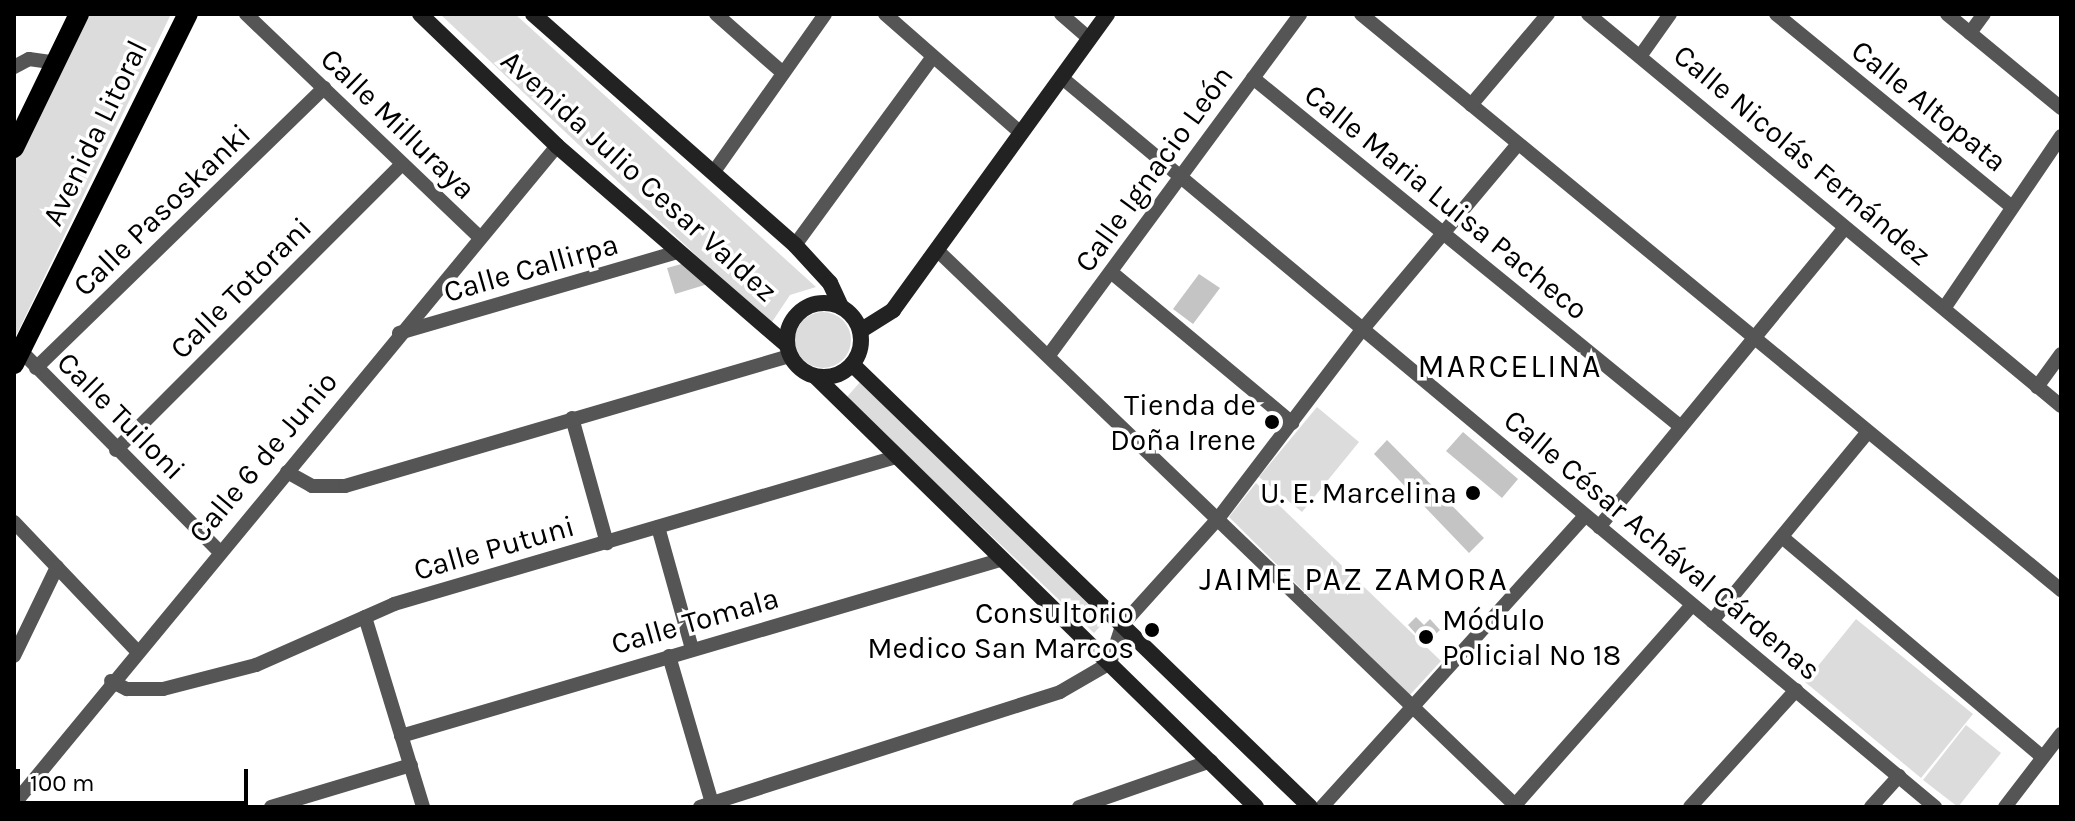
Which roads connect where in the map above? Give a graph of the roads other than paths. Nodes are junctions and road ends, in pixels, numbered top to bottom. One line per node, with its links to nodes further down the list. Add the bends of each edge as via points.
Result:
1 (79, 14): 23 (main road)
2 (188, 14): 56 (main road, Avenida Litoral)
3 (246, 14): 28 (street, Calle Milluraya)
4 (420, 14): 34 (main road, Avenida Julio Cesar Valdez)
5 (533, 14): 37 (main road, Avenida Julio Cesar Valdez)
6 (716, 14): 25 (street)
7 (825, 14): 25 (street)
8 (885, 14): 22 (street)
9 (1061, 14): 20 (street)
10 (1107, 14): 20 (main road)
11 (1300, 14): 27 (street, Calle Ignacio León)
12 (1361, 14): 29 (street)
13 (1548, 14): 29 (street)
14 (1588, 14): 21 (street, Calle Nicolás Fernández)
15 (1670, 14): 21 (street)
16 (1776, 14): 39 (street, Calle Altopata)
17 (1947, 14): 19 (street)
18 (1984, 14): 19 (street)
19 (1970, 33): 30 (street)
20 (1089, 38): 26 (main road)
21 (1641, 55): 40 (street, Calle Nicolás Fernández)
22 (932, 58): 31 (street); 43 (street)
23 (56, 63): 24 (street, via 29,59); 35 (main road)
24 (14, 67)
25 (783, 73): 37 (street)
26 (1061, 77): 31 (main road); 38 (street, Calle César Achával Cárdenas)
27 (1253, 78): 38 (street, Calle Ignacio León); 41 (street, Calle Maria Luisa Pacheco)
28 (324, 88): 36 (street, Calle Milluraya); 58 (street, Calle Pasoskanki)
29 (1471, 105): 33 (street)
30 (2061, 108)
31 (1021, 133): 44 (main road)
32 (2061, 136): 39 (street)
33 (1518, 144): 41 (street); 52 (street)
34 (557, 146): 42 (street, Calle 6 de Junio); 45 (main road, Avenida Julio Cesar Valdez)
35 (14, 148)
36 (402, 164): 42 (street, Calle Milluraya); 66 (street, Calle Totorani)
37 (713, 173): 43 (main road, Avenida Julio Cesar Valdez)
38 (1181, 177): 46 (street, Calle Ignacio León); 49 (street, Calle César Achával Cárdenas)
39 (2012, 207): 48 (street)
40 (1845, 228): 48 (street, Calle Nicolás Fernández); 52 (street)
41 (1442, 234): 49 (street); 64 (street, Calle Maria Luisa Pacheco)
42 (480, 238): 51 (street, Calle 6 de Junio)
43 (795, 245): 47 (main road, Avenida Julio Cesar Valdez, via 830,283)
44 (937, 250): 50 (main road, via 893,310); 55 (street)
45 (677, 252): 51 (street, Calle Callirpa); 53 (main road, Avenida Julio Cesar Valdez)
46 (1111, 272): 55 (street, Calle Ignacio León); 63 (street)
47 (841, 307): 50 (main road); 53 (main road, via 807,306 791,322)
48 (1945, 307): 60 (street, Calle Nicolás Fernández)
49 (1362, 330): 63 (street); 69 (street, Calle César Achával Cárdenas)
50 (860, 331): 57 (main road, via 861,349)
51 (398, 334): 68 (street, Calle 6 de Junio)
52 (1754, 339): 64 (street); 65 (street)
53 (788, 351): 59 (main road); 62 (street)
54 (2061, 354): 60 (street)
55 (1049, 355): 70 (street)
56 (17, 358): 58 (street, Calle Tuiloni)
57 (853, 365): 59 (main road, via 842,373); 83 (main road)
58 (36, 368): 66 (street, Calle Tuiloni)
59 (816, 377): 67 (main road)
60 (2037, 387): 61 (street, Calle Nicolás Fernández)
61 (2061, 406)
62 (572, 418): 68 (street, via 345,486 312,486); 75 (street)
63 (1292, 423): 70 (street)
64 (1681, 427): 73 (street)
65 (1868, 432): 74 (street); 79 (street)
66 (116, 450): 76 (street, Calle Tuiloni)
67 (896, 457): 72 (street, Calle Putuni); 77 (main road)
68 (287, 472): 76 (street, Calle 6 de Junio)
69 (1585, 516): 73 (street, Calle César Achával Cárdenas); 91 (street)
70 (1217, 520): 83 (street); 91 (street)
71 (14, 522): 78 (street)
72 (658, 527): 75 (street, Calle Putuni); 84 (street)
73 (1599, 527): 80 (street, Calle César Achával Cárdenas)
74 (1782, 537): 82 (street); 94 (street)
75 (607, 543): 81 (street, Calle Putuni)
76 (219, 551): 85 (street, Calle 6 de Junio)
77 (1003, 559): 84 (street, Calle Tomala); 88 (main road)
78 (57, 567): 85 (street); 86 (street)
79 (2061, 590)
80 (1692, 605): 82 (street, Calle César Achával Cárdenas); 101 (street)
81 (365, 617): 89 (street, Calle Putuni, via 269,661 163,689 127,689); 93 (street)
82 (1712, 621): 90 (street, Calle César Achával Cárdenas)
83 (1122, 625): 88 (street); 106 (main road)
84 (692, 649): 87 (street, Calle Tomala)
85 (136, 650): 89 (street, Calle 6 de Junio)
86 (14, 656)
87 (669, 656): 93 (street, Calle Tomala); 100 (street)
88 (1110, 663): 95 (main road); 98 (street, via 1087,681 1060,692)
89 (111, 681): 99 (street, Calle 6 de Junio)
90 (1796, 690): 97 (street, Calle César Achával Cárdenas); 108 (street)
91 (1411, 709): 101 (street); 107 (street)
92 (2061, 734): 94 (street)
93 (401, 736): 96 (street)
94 (2042, 757): 111 (street)
95 (1211, 761): 104 (street); 105 (main road)
96 (411, 765): 102 (street); 103 (street)
97 (1899, 776): 109 (street); 110 (street, Calle César Achával Cárdenas)
98 (745, 800): 100 (street)
99 (14, 804)
100 (706, 805)
101 (1516, 806)
102 (271, 807)
103 (423, 807)
104 (1079, 807)
105 (1256, 807)
106 (1310, 807)
107 (1322, 807)
108 (1690, 807)
109 (1871, 807)
110 (1935, 807)
111 (2005, 807)

